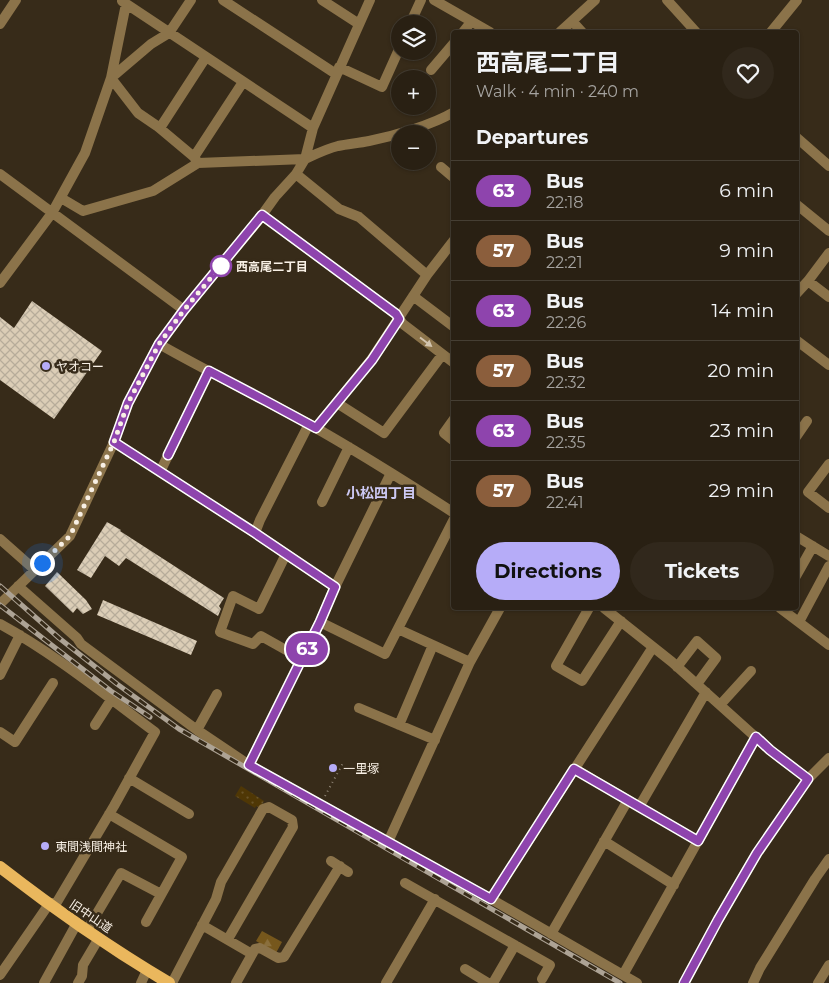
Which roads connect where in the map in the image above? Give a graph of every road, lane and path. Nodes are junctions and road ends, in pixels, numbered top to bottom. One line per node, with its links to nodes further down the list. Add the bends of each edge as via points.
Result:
1 (16, 0): 15 (street)
2 (191, 0): 23 (street)
3 (223, 0): 27 (street)
4 (322, 0): 16 (street)
5 (370, 0): 16 (street)
6 (421, 0): 12 (street)
7 (595, 0): 14 (street)
8 (667, 0): 21 (street)
9 (797, 0): 22 (street)
10 (439, 1): 13 (street)
11 (124, 2): 23 (street); 29 (street)
12 (414, 15)
13 (471, 22): 17 (street); 18 (street)
14 (573, 22): 19 (street); 20 (street)
15 (0, 24)
16 (359, 24): 27 (street)
17 (465, 30)
18 (486, 30)
19 (563, 30)
20 (580, 30)
21 (694, 30)
22 (773, 30)
23 (169, 33): 25 (street); 29 (street)
24 (451, 47): 28 (street)
25 (206, 57): 30 (street); 32 (street)
26 (394, 60): 27 (street, via 382,87)
27 (338, 70): 33 (street)
28 (431, 70)
29 (111, 78): 32 (street, via 138,113); 42 (street, via 85,153)
30 (243, 82): 33 (street); 36 (street)
31 (451, 114): 35 (street, via 406,131 337,146)
32 (160, 128): 36 (street)
33 (313, 128): 35 (street)
34 (799, 140): 37 (street)
35 (305, 159): 36 (street); 40 (street)
36 (196, 160): 42 (street, via 153,191 83,211)
37 (829, 166)
38 (441, 168): 41 (street)
39 (0, 174): 44 (street)
40 (296, 174): 45 (street); 49 (street, via 340,209 359,218)
41 (451, 176)
42 (61, 198): 44 (street)
43 (799, 206): 46 (street)
44 (52, 213): 50 (street); 54 (street)
45 (262, 215): 54 (street); 55 (street)
46 (829, 231)
47 (451, 244): 49 (street)
48 (829, 253): 51 (street)
49 (427, 275): 52 (street)
50 (0, 283)
51 (800, 287): 53 (street)
52 (413, 296): 55 (street); 56 (street)
53 (829, 297)
54 (184, 310): 58 (street)
55 (399, 319): 59 (street, one-way to 59); 63 (street, via 372,360)
56 (451, 325)
57 (799, 342): 61 (street)
58 (159, 344): 62 (street); 69 (street, via 128,403)
59 (442, 355): 60 (street); 63 (street, via 384,434)
60 (451, 361)
61 (829, 365)
62 (209, 371): 66 (street); 72 (street)
63 (337, 403): 66 (street)
64 (807, 420): 67 (street)
65 (451, 422): 68 (street, via 444,433)
66 (312, 426): 70 (street); 78 (street)
67 (799, 432)
68 (451, 439)
69 (114, 442): 72 (street); 85 (street, via 70,536)
70 (349, 447): 73 (street); 74 (street)
71 (829, 464): 75 (street, via 808,492)
72 (160, 472): 78 (street)
73 (391, 473): 76 (street); 88 (street)
74 (322, 502)
75 (829, 508)
76 (451, 511)
77 (451, 525): 98 (street)
78 (255, 533): 82 (street)
79 (0, 538): 85 (street)
80 (799, 538): 81 (street)
81 (813, 546): 83 (street); 86 (street)
82 (286, 554): 88 (street); 103 (street, via 259,609 233,596 220,632 253,644 261,636)
83 (829, 556)
84 (829, 566): 96 (street)
85 (34, 570): 87 (street)
86 (799, 571)
87 (18, 586): 89 (street); 117 (street, via 81,644)
88 (335, 587): 95 (street)
89 (0, 604)
90 (499, 610): 104 (street)
91 (588, 610): 94 (street, via 556,666 582,681)
92 (607, 610): 94 (street)
93 (783, 610): 96 (street)
94 (621, 621): 102 (street)
95 (320, 622): 98 (street, via 385,654); 103 (street)
96 (799, 622): 101 (street)
97 (0, 624): 99 (street)
98 (398, 628): 100 (street)
99 (20, 635): 107 (street); 112 (street)
100 (433, 645): 104 (street); 116 (street)
101 (829, 645)
102 (652, 646): 105 (street); 124 (street)
103 (302, 659): 123 (street)
104 (470, 662): 120 (street)
105 (677, 667): 109 (street); 109 (street, via 697,641 716,658)
106 (750, 671): 113 (street)
107 (0, 675)
108 (53, 684): 118 (street, via 15,742)
109 (697, 684): 110 (street)
110 (706, 692): 113 (street); 129 (street)
111 (217, 694): 117 (street)
112 (111, 700): 115 (street); 125 (street, via 155,732)
113 (720, 705): 119 (street)
114 (359, 708): 116 (street)
115 (95, 725)
116 (399, 725): 120 (street)
117 (197, 730): 123 (street)
118 (0, 732)
119 (756, 737): 126 (street); 133 (street)
120 (435, 740): 134 (street)
121 (829, 758): 126 (street)
122 (343, 763): 128 (path)
123 (249, 765): 128 (street)
124 (574, 769): 127 (street); 142 (street)
125 (129, 778): 130 (street); 131 (street)
126 (808, 779): 167 (street, via 757,853)
127 (628, 800): 129 (street); 132 (street)
128 (320, 804): 134 (street)
129 (639, 807): 133 (street)
130 (109, 814): 140 (street, via 182,857); 143 (street, via 57,902)
131 (189, 814)
132 (604, 841): 139 (street); 147 (street)
133 (698, 841): 139 (street)
134 (388, 842): 142 (street)
135 (829, 859): 168 (street)
136 (340, 866): 151 (street, via 284,957 278,958 260,948 254,949)
137 (0, 867): 143 (main road, 旧中山道)
138 (405, 883): 141 (street)
139 (674, 885): 156 (street)
140 (161, 894): 144 (street); 146 (street, via 120,872)
141 (435, 899): 150 (street); 163 (street)
142 (491, 899): 147 (street)
143 (49, 904): 146 (main road, 旧中山道); 155 (street)
144 (146, 922)
145 (202, 925): 149 (street); 149 (street, via 221,882 263,809 269,807 292,820 293,827); 161 (street)
146 (82, 927): 148 (main road, 旧中山道); 158 (street)
147 (551, 934): 156 (street)
148 (100, 938): 154 (main road, 旧中山道); 159 (street, via 83,965)
149 (228, 939): 151 (street)
150 (515, 945): 157 (street, via 550,965); 165 (street)
151 (252, 954): 162 (street)
152 (829, 964): 169 (street)
153 (465, 969): 164 (street)
154 (147, 970): 160 (street); 161 (main road, 旧中山道)
155 (0, 975)
156 (623, 975): 166 (street)
157 (542, 979)
158 (44, 983)
159 (78, 983)
160 (141, 983)
161 (170, 983)
162 (236, 983)
163 (386, 983)
164 (488, 983)
165 (493, 983)
166 (637, 983)
167 (684, 983)
168 (753, 983)
169 (818, 983)

